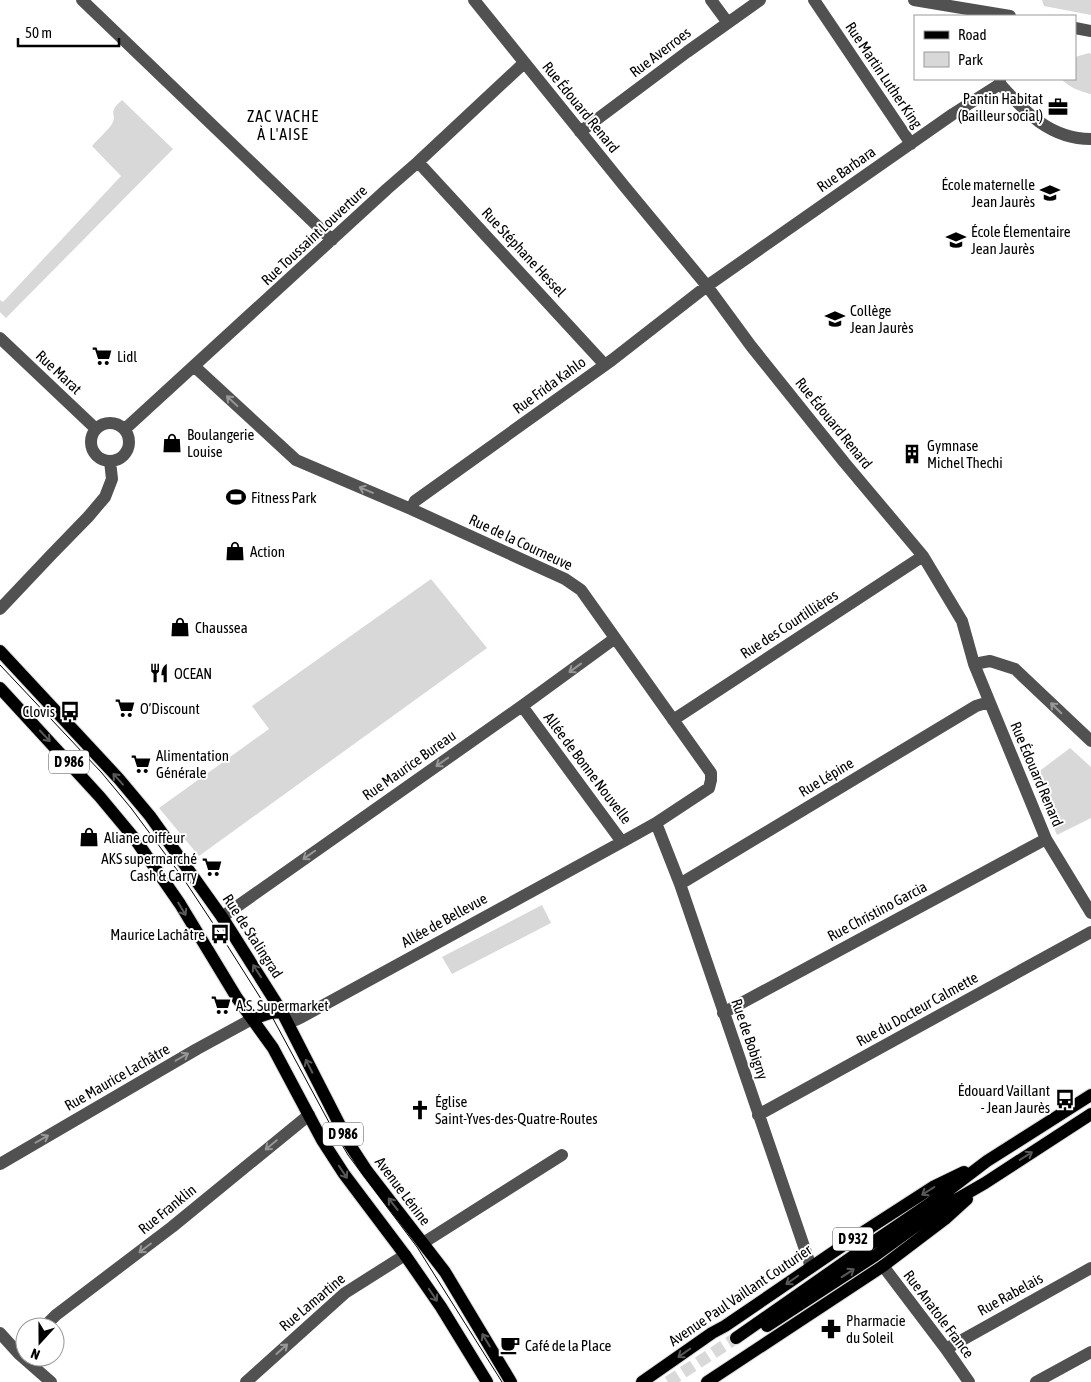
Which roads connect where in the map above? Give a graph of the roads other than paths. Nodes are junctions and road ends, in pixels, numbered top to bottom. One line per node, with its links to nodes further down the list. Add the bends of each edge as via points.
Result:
1 (82, 0): 17 (street)
2 (474, 0): 11 (street, Rue Édouard Renard)
3 (711, 0): 8 (street)
4 (760, 0): 8 (street, Rue Averroes)
5 (814, 0): 15 (street, Rue Martin Luther King)
6 (914, 0): 7 (street)
7 (997, 15)
8 (728, 22): 13 (street, Rue Averroes)
9 (1076, 28): 10 (street)
10 (1091, 31)
11 (524, 63): 13 (street, Rue Édouard Renard); 16 (street, Rue Toussaint Louverture)
12 (1000, 81): 14 (street, via 1038,122 1060,134); 15 (street, Rue Barbara)
13 (580, 132): 18 (street, Rue Édouard Renard)
14 (1091, 139)
15 (911, 144): 18 (street, Rue Barbara)
16 (418, 162): 17 (street, Rue Toussaint Louverture); 20 (street, Rue Stéphane Hessel)
17 (332, 240): 21 (street, Rue Toussaint Louverture)
18 (707, 286): 20 (street, Rue Frida Kahlo); 26 (street, Rue Édouard Renard, via 751,346)
19 (0, 338): 22 (street, Rue Marat)
20 (605, 365): 25 (street, Rue Frida Kahlo, via 415,501)
21 (194, 367): 23 (street, Rue Toussaint Louverture); 25 (street, Rue de la Courneuve, one-way to 21, via 296,460)
22 (96, 429): 23 (street, via 114,423); 24 (street, via 91,440 94,452 103,460)
23 (125, 430): 24 (street, via 129,441 126,453)
24 (110, 461): 27 (street, via 112,479 105,497)
25 (411, 509): 28 (street, Rue de la Courneuve, via 565,579 581,590)
26 (923, 556): 30 (street, Rue Édouard Renard, via 962,621); 34 (street, Rue des Courtillières)
27 (0, 610)
28 (614, 639): 33 (street, Rue Maurice Bureau, one-way to 33); 34 (street, Rue de la Courneuve)
29 (0, 651): 41 (main road, Rue de Stalingrad / D 986, one-way to 29, via 150,816)
30 (974, 664): 32 (street, Rue Édouard Renard); 35 (street, one-way to 30, via 1015,668 990,661)
31 (0, 688): 45 (main road, D 986, one-way to 45, via 135,839 180,904)
32 (989, 702): 37 (street, Rue Édouard Renard); 39 (street, Rue Lépine, via 967,711)
33 (522, 706): 38 (street, Allée de Bonne Nouvelle); 41 (street, Rue Maurice Bureau, one-way to 41)
34 (673, 720): 36 (street, Rue de la Courneuve, via 711,773 711,780 709,788)
35 (1091, 742)
36 (656, 822): 38 (street, Allée de Bonne Nouvelle); 39 (street, Rue de Bobigny)
37 (1046, 839): 40 (street, Rue Édouard Renard); 44 (street, Rue Christino Garcia)
38 (622, 842): 43 (street, Allée de Bellevue, via 296,1020)
39 (680, 884): 44 (street, Rue de Bobigny)
40 (1091, 913)
41 (222, 917): 43 (main road, Rue de Stalingrad / D 986, one-way to 41)
42 (1091, 932): 49 (street, Rue du Docteur Calmette)
43 (282, 1012): 45 (main road); 54 (main road, Avenue Lénine / D 986, one-way to 43, via 350,1145)
44 (723, 1014): 49 (street, Rue de Bobigny)
45 (252, 1020): 48 (main road, D 986, via 273,1048); 52 (street, Rue Maurice Lachâtre, one-way to 45)
46 (1091, 1095): 51 (main road, Avenue Paul Vaillant Couturier / D 932)
47 (1091, 1114): 53 (main road, Avenue Paul Vaillant Couturier / D 932, one-way to 47)
48 (309, 1115): 55 (main road, D 986, one-way to 55, via 344,1174); 59 (street, Rue Franklin, one-way to 59, via 172,1227)
49 (758, 1115): 57 (street, Rue de Bobigny)
50 (562, 1155): 54 (street)
51 (987, 1161): 53 (main road, Avenue Paul Vaillant Couturier / D 932, one-way to 53, via 735,1343); 57 (main road, Avenue Paul Vaillant Couturier / D 932, one-way to 57, via 933,1187)
52 (0, 1164)
53 (985, 1182): 56 (main road, Avenue Paul Vaillant Couturier / D 932, via 945,1219)
54 (423, 1243): 68 (main road, Avenue Lénine / D 986, one-way to 54, via 446,1272)
55 (405, 1254): 66 (street, Rue Lamartine, one-way to 55, via 345,1293); 67 (main road, D 986, one-way to 67)
56 (883, 1266): 62 (street, Rue Anatole France); 70 (main road, Avenue Paul Vaillant Couturier / D 932)
57 (811, 1267): 69 (main road, Avenue Paul Vaillant Couturier / D 932, one-way to 69)
58 (1091, 1268): 62 (street, Rue Rabelais)
59 (54, 1317)
60 (0, 1333): 61 (street)
61 (15, 1345)
62 (946, 1349): 71 (street, Rue Anatole France)
63 (1091, 1352): 72 (street)
64 (37, 1367): 65 (street)
65 (51, 1382)
66 (246, 1382)
67 (487, 1382)
68 (511, 1382)
69 (642, 1382)
70 (708, 1382)
71 (969, 1382)
72 (1036, 1382)

